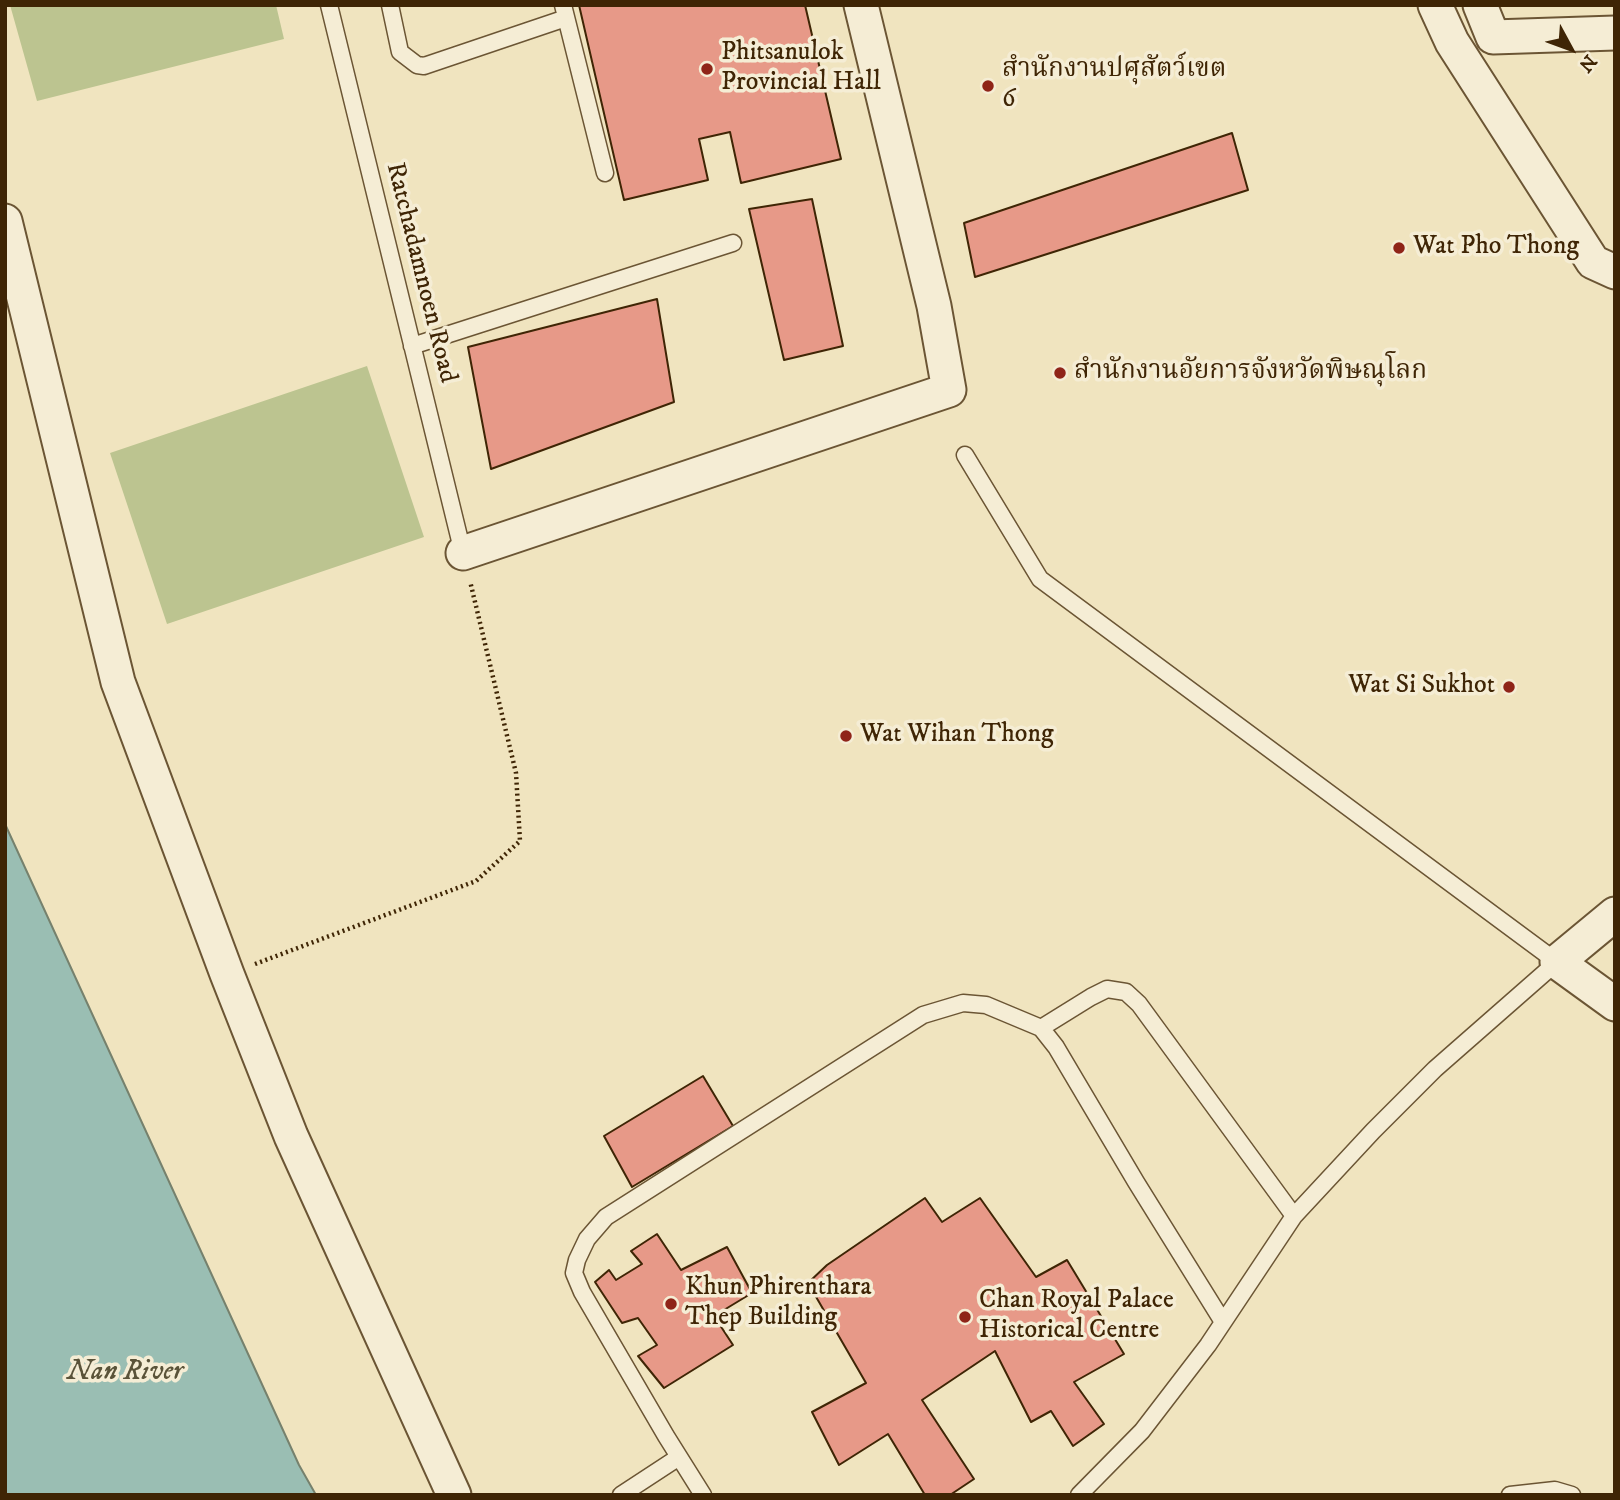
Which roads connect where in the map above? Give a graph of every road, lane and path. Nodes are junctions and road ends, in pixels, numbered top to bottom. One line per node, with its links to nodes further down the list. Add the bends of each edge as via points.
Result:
1 (329, 5): 12 (lane, Ratchadamnoen Road)
2 (390, 5): 6 (lane, via 400,52 424,66)
3 (861, 5): 14 (street, via 934,306 949,390)
4 (1435, 5): 11 (street, via 1452,42 1593,262)
5 (1480, 5): 7 (street, via 1493,37)
6 (564, 12): 8 (lane)
7 (1615, 33)
8 (606, 173)
9 (5, 221): 17 (street, via 118,682)
10 (733, 243): 12 (lane)
11 (1615, 272)
12 (412, 346): 14 (lane, Ratchadamnoen Road)
13 (965, 455): 16 (lane, via 1040,579)
14 (463, 553): 17 (path, via 516,774 520,841 476,881)
15 (1615, 914): 16 (street)
16 (1557, 962): 18 (street); 20 (lane, via 1435,1069)
17 (227, 974): 23 (street, via 291,1136)
18 (1615, 1004)
19 (1041, 1028): 20 (lane, via 1107,989 1126,992); 21 (lane); 22 (lane, via 986,1005 962,1003 923,1015 632,1199 597,1226 574,1273)
20 (1294, 1216): 21 (lane)
21 (1223, 1322): 26 (lane, via 1142,1431)
22 (679, 1457): 24 (lane); 25 (lane)
23 (454, 1495)
24 (621, 1495)
25 (703, 1495)
26 (1079, 1495)
27 (1510, 1495): 28 (lane, via 1555,1490)
28 (1572, 1495)

